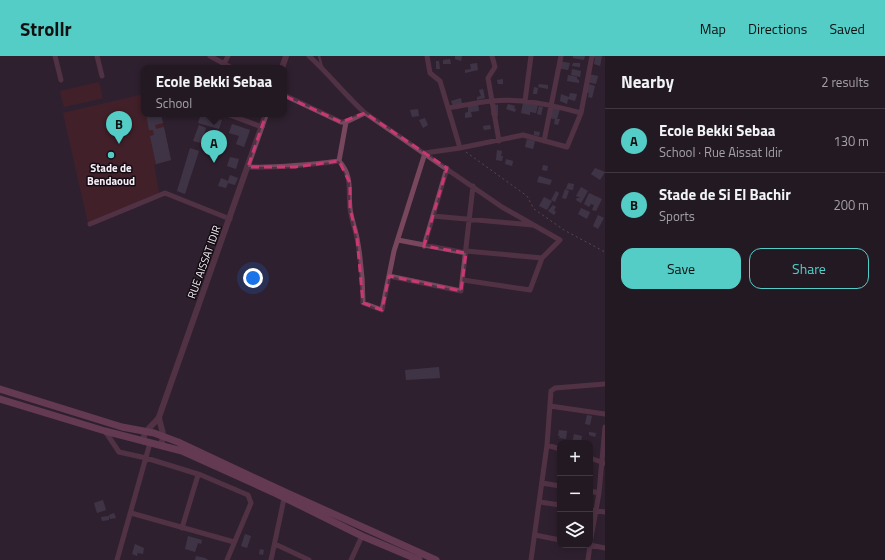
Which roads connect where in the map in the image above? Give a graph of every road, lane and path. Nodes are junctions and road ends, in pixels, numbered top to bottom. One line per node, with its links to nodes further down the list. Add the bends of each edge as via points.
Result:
1 (56, 56): 15 (street)
2 (97, 56): 14 (street)
3 (210, 56): 12 (street)
4 (228, 56): 12 (street)
5 (309, 56): 13 (street)
6 (319, 56): 13 (lane)
7 (426, 56): 20 (street, via 430,73 440,81)
8 (492, 56): 17 (street, via 495,67 488,78)
9 (531, 56): 18 (street)
10 (561, 56): 19 (street)
11 (592, 56): 22 (street)
12 (224, 64)
13 (322, 69): 21 (street)
14 (102, 76)
15 (61, 80)
16 (287, 96): 25 (street)
17 (492, 101): 18 (street); 20 (street); 27 (street)
18 (525, 101): 19 (street)
19 (551, 104): 22 (street); 28 (street)
20 (448, 108): 29 (street)
21 (365, 113): 25 (street); 30 (street)
22 (581, 113): 28 (street, via 567,147)
23 (235, 117): 26 (street)
24 (265, 117): 26 (street, RUE AISSAT IDIR)
25 (346, 122): 31 (street)
26 (262, 127): 32 (street, RUE AISSAT IDIR)
27 (499, 141): 28 (street, via 523,135); 29 (street)
28 (544, 141)
29 (460, 148): 30 (street); 43 (path, via 528,196 534,209 564,230)
30 (425, 153): 33 (street); 40 (street)
31 (339, 161): 32 (street, via 295,167); 45 (street, via 350,183 350,208 357,238 363,303 382,310)
32 (248, 167): 36 (street, RUE AISSAT IDIR)
33 (448, 168): 34 (street); 35 (street)
34 (473, 186): 37 (street); 39 (street, via 502,207)
35 (433, 216): 37 (street); 41 (street)
36 (230, 219): 38 (street, via 165,193); 52 (street, RUE AISSAT IDIR)
37 (469, 220): 39 (street); 42 (street)
38 (90, 224)
39 (536, 225): 44 (street, via 560,240)
40 (398, 240): 41 (street); 45 (street)
41 (424, 246): 42 (street)
42 (466, 252): 44 (street); 46 (street)
43 (605, 252)
44 (542, 258): 46 (street, via 530,290)
45 (389, 276): 46 (street, via 461,291)
46 (462, 280)
47 (605, 384): 50 (street, via 554,388 551,391)
48 (0, 389): 55 (main road)
49 (0, 399): 54 (main road)
50 (550, 406): 51 (street); 59 (street)
51 (605, 414)
52 (159, 417): 55 (street); 56 (street)
53 (605, 427): 63 (street)
54 (105, 431): 57 (main road); 61 (street, via 119,452)
55 (146, 432): 56 (main road); 57 (street, via 143,437)
56 (164, 436): 58 (street); 69 (main road)
57 (147, 443): 58 (main road); 61 (street)
58 (160, 445): 69 (main road, via 182,451)
59 (548, 445): 60 (street); 65 (street)
60 (557, 448)
61 (146, 458): 64 (street); 74 (street)
62 (593, 459): 63 (street)
63 (603, 462): 68 (street)
64 (198, 474): 75 (street); 79 (street, via 248,495 251,502)
65 (542, 483): 66 (street); 70 (street)
66 (557, 486)
67 (593, 492): 68 (street)
68 (599, 493): 72 (street)
69 (285, 495): 77 (main road); 80 (street); 90 (main road)
70 (540, 502): 71 (street); 76 (street)
71 (557, 505)
72 (593, 510): 73 (street)
73 (605, 512)
74 (131, 513): 75 (street); 84 (street)
75 (182, 528): 79 (street)
76 (535, 535): 78 (street); 91 (street)
77 (362, 536): 88 (street); 89 (main road)
78 (557, 539)
79 (234, 542): 85 (street)
80 (275, 544): 86 (street); 87 (street)
81 (593, 546): 83 (street)
82 (590, 548): 92 (street)
83 (605, 548)
84 (117, 560)
85 (227, 560)
86 (271, 560)
87 (309, 560)
88 (351, 560)
89 (419, 560)
90 (436, 560)
91 (531, 560)
92 (588, 560)

